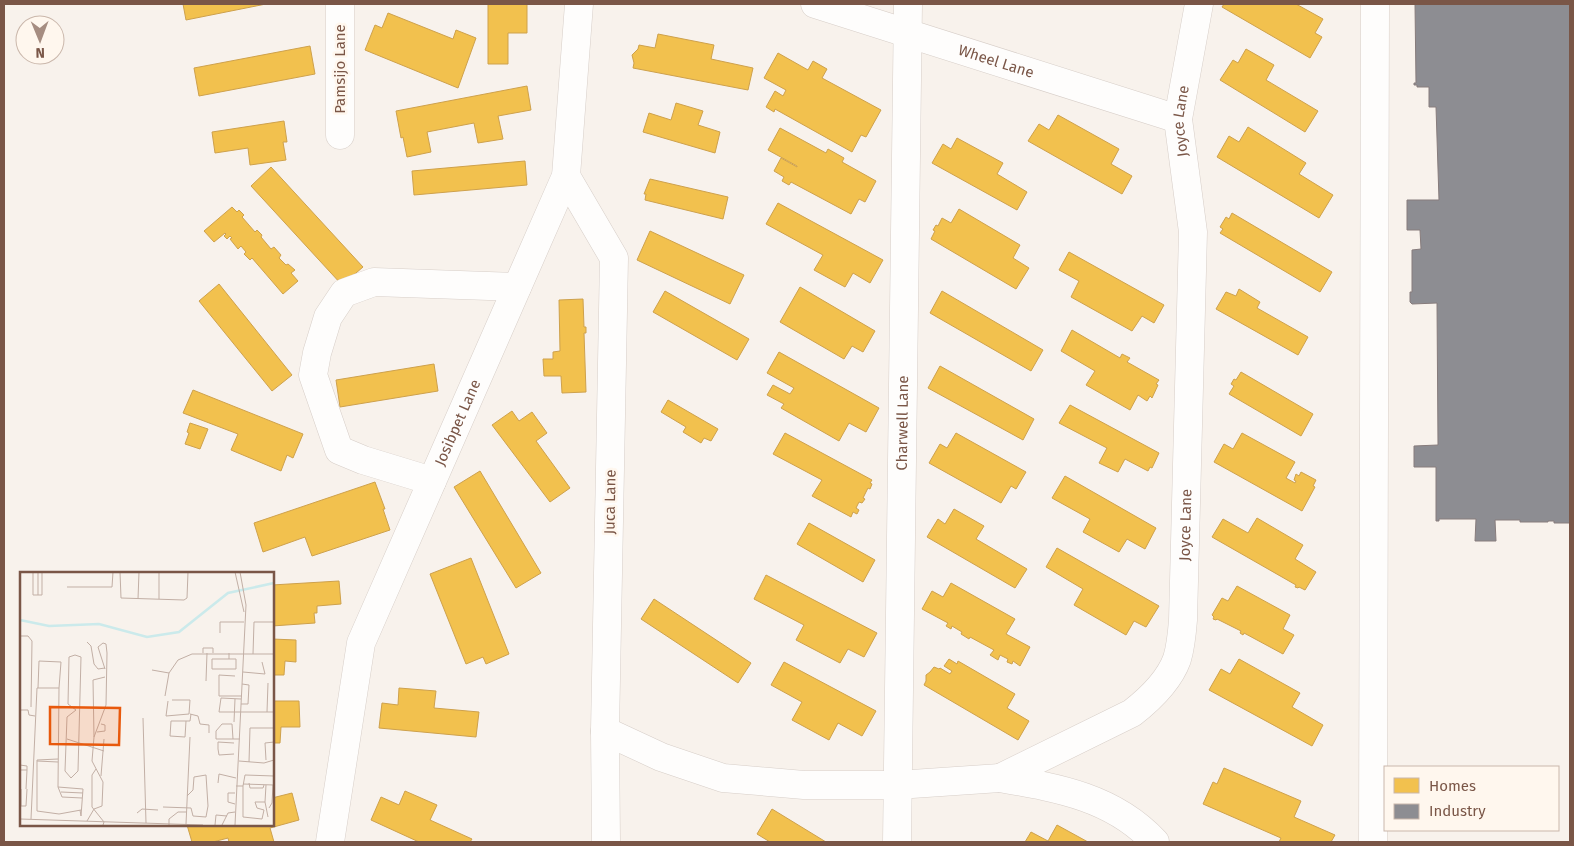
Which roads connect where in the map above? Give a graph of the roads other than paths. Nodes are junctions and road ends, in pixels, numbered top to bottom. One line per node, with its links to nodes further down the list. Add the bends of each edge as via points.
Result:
1 (340, 4): 9 (street, Pamsijo Lane)
2 (579, 4): 10 (street, Josibpet Lane)
3 (815, 4): 7 (street, Wheel Lane)
4 (908, 4): 7 (street, Charwell Lane)
5 (1199, 4): 8 (street, Joyce Lane)
6 (1375, 4): 20 (street)
7 (908, 32): 8 (street, Wheel Lane); 15 (street, Charwell Lane)
8 (1178, 118): 14 (street, Joyce Lane, via 1193,232 1183,620 1177,659 1165,680 1132,713)
9 (340, 135)
10 (566, 176): 11 (street, Josibpet Lane); 13 (street, Juca Lane, via 614,258)
11 (517, 288): 12 (street, Josibpet Lane); 12 (street, via 374,282 344,293 328,317 313,375 339,450)
12 (432, 481): 16 (street, Josibpet Lane, via 361,643)
13 (605, 731): 15 (street, via 662,757 723,778 804,785); 17 (street, Juca Lane)
14 (1000, 778): 15 (street); 19 (street, via 1047,786 1088,798 1111,808)
15 (897, 785): 18 (street, Charwell Lane)
16 (330, 842)
17 (606, 842)
18 (898, 842)
19 (1155, 842)
20 (1374, 842)

